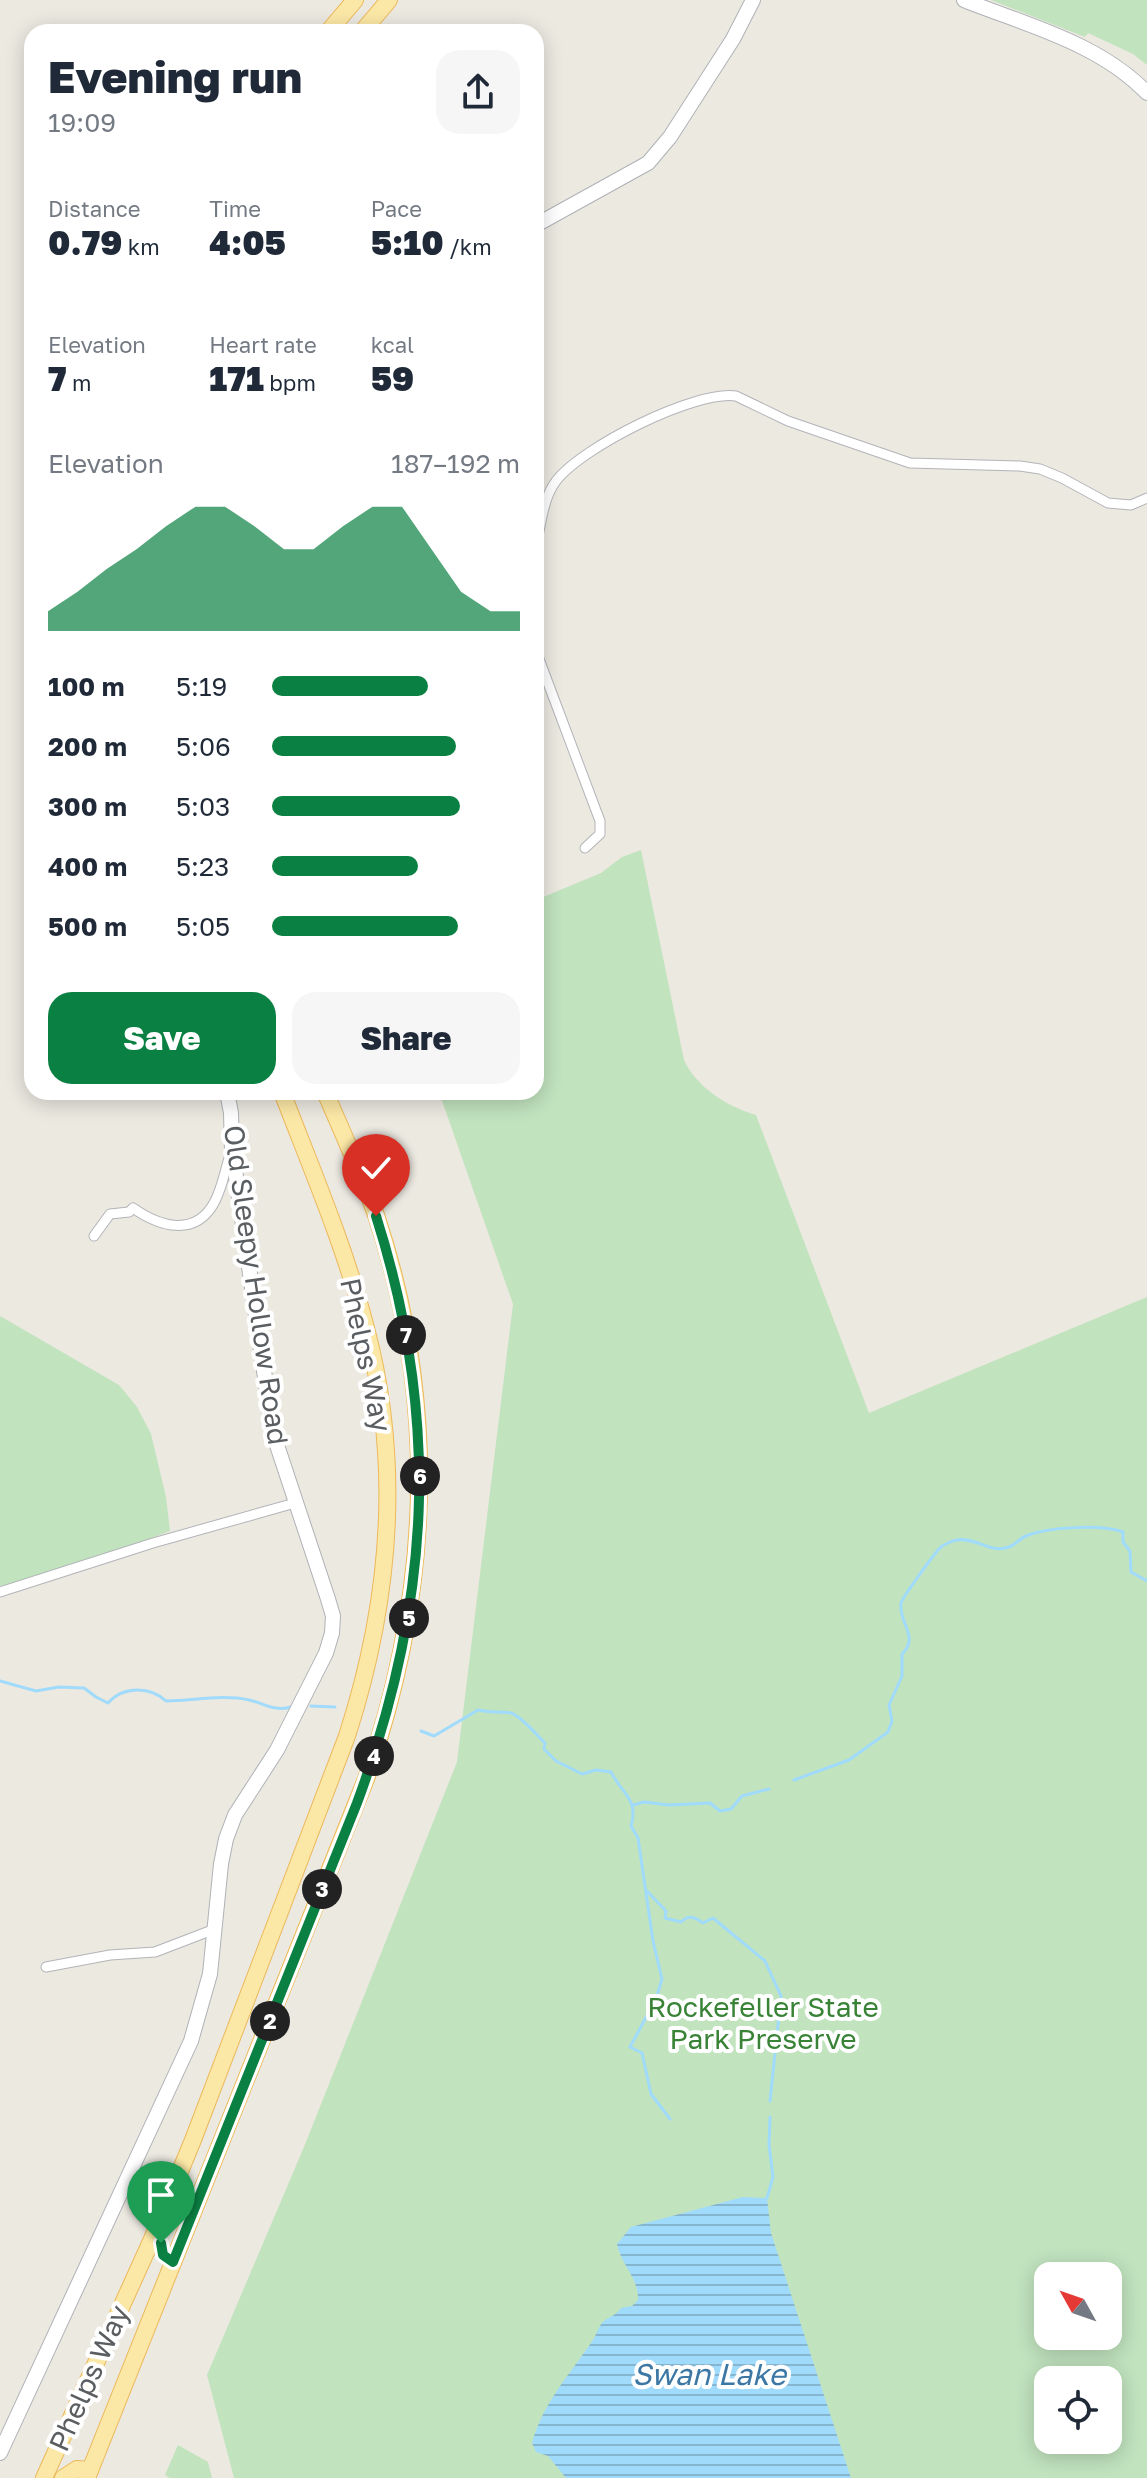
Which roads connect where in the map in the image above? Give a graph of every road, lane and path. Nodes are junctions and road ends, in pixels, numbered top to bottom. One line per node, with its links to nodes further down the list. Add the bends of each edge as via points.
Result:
1 (355, 0): 5 (main road)
2 (389, 0): 6 (main road)
3 (753, 0): 8 (street, via 670,137 648,163)
4 (964, 0): 7 (street, via 1097,54)
5 (335, 24)
6 (369, 24)
7 (1147, 93)
8 (544, 221)
9 (1147, 498): 10 (street, via 1131,505 1108,503 1062,478 1025,466 910,463 723,394 702,398 595,448 557,480)
10 (544, 512)
11 (544, 672): 12 (street, via 600,821 600,834)
12 (585, 848)
13 (229, 1100): 16 (street, Old Sleepy Hollow Road)
14 (285, 1100): 22 (main road, Phelps Way, via 344,1256 373,1356 387,1461 386,1553 375,1632 347,1736)
15 (328, 1100): 23 (main road, Phelps Way, via 376,1216 409,1348 420,1458 416,1570 397,1676 366,1779)
16 (232, 1149): 17 (street, via 214,1203 198,1220 178,1228 133,1208 110,1214); 18 (street, Old Sleepy Hollow Road, via 273,1433)
17 (94, 1236)
18 (295, 1503): 19 (street); 20 (street, Old Sleepy Hollow Road, via 333,1616 332,1633 298,1712 235,1815 221,1864)
19 (0, 1592)
20 (215, 1929): 21 (street, via 155,1952); 24 (street, Old Sleepy Hollow Road, via 210,1974 191,2041)
21 (46, 1967)
22 (193, 2140): 23 (main road, via 197,2155 161,2243 163,2255); 26 (main road, Phelps Way)
23 (173, 2262): 25 (main road, Phelps Way)
24 (0, 2453)
25 (89, 2474): 27 (main road, via 77,2469)
26 (44, 2478)
27 (63, 2478)

